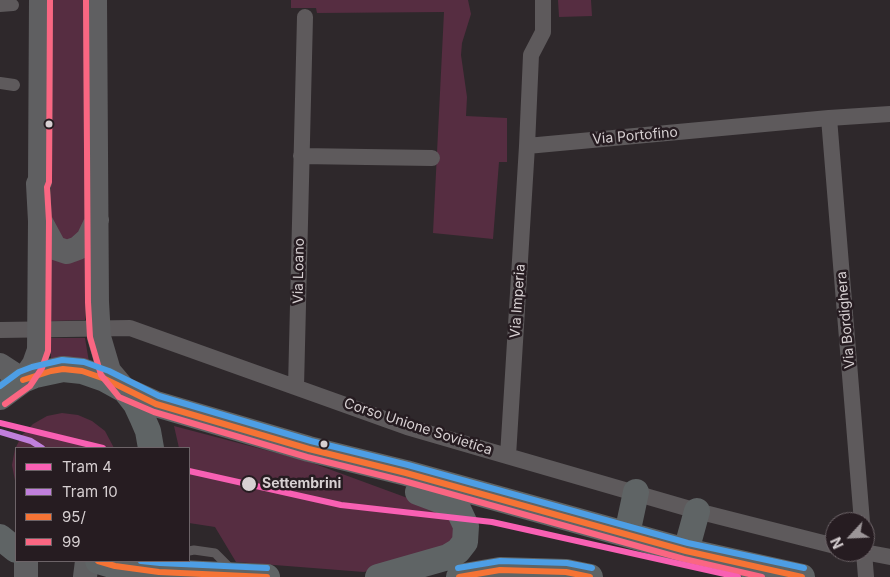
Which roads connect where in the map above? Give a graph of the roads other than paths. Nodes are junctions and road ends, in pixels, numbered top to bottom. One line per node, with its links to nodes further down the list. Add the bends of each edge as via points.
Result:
1 (40, 0): 13 (main road)
2 (95, 0): 12 (main road)
3 (543, 0): 9 (street, via 543,32 531,55)
4 (304, 17): 10 (street, Via Loano)
5 (0, 83): 6 (street)
6 (14, 85)
7 (890, 114): 8 (street, Via Portofino)
8 (829, 118): 9 (street, Via Portofino); 27 (street, Via Bordighera)
9 (527, 146): 24 (street, Via Imperia)
10 (302, 156): 11 (street); 19 (street, Via Loano)
11 (432, 158)
12 (97, 220): 13 (main road, via 88,239 67,252 55,248); 14 (main road)
13 (40, 221): 15 (main road)
14 (98, 328): 15 (street, Corso Unione Sovietica); 19 (street, Corso Unione Sovietica, via 130,328); 20 (main road, via 109,371)
15 (38, 329): 16 (street, Corso Unione Sovietica); 18 (main road, via 39,350)
16 (0, 330)
17 (0, 365): 18 (main road)
18 (23, 380): 20 (main road, via 63,369 82,371); 21 (main road)
19 (296, 387): 24 (street, Corso Unione Sovietica, via 407,427)
20 (125, 390): 22 (main road, via 136,404); 23 (main road, via 156,404)
21 (0, 398)
22 (152, 447)
23 (309, 449): 28 (main road); 47 (main road, via 450,504 463,518 466,538 458,551 448,557)
24 (508, 456): 25 (street, Corso Unione Sovietica)
25 (636, 492): 26 (street, Corso Unione Sovietica); 28 (main road)
26 (697, 511): 30 (street, Corso Unione Sovietica); 33 (main road)
27 (861, 512)
28 (626, 534): 33 (main road)
29 (0, 536): 31 (main road)
30 (825, 543)
31 (15, 549)
32 (190, 551): 43 (lane, via 215,553)
33 (686, 551): 50 (main road)
34 (875, 554): 35 (street)
35 (890, 557)
36 (15, 558): 37 (main road)
37 (0, 560)
38 (26, 562): 44 (main road)
39 (87, 562): 45 (main road)
40 (101, 562): 42 (main road, via 115,566)
41 (865, 562): 51 (street)
42 (164, 566): 43 (main road)
43 (238, 576): 46 (main road)
44 (26, 577)
45 (85, 577)
46 (267, 577)
47 (378, 577)
48 (458, 577): 49 (main road, via 500,570 566,572)
49 (590, 577)
50 (802, 577)
51 (866, 577)

